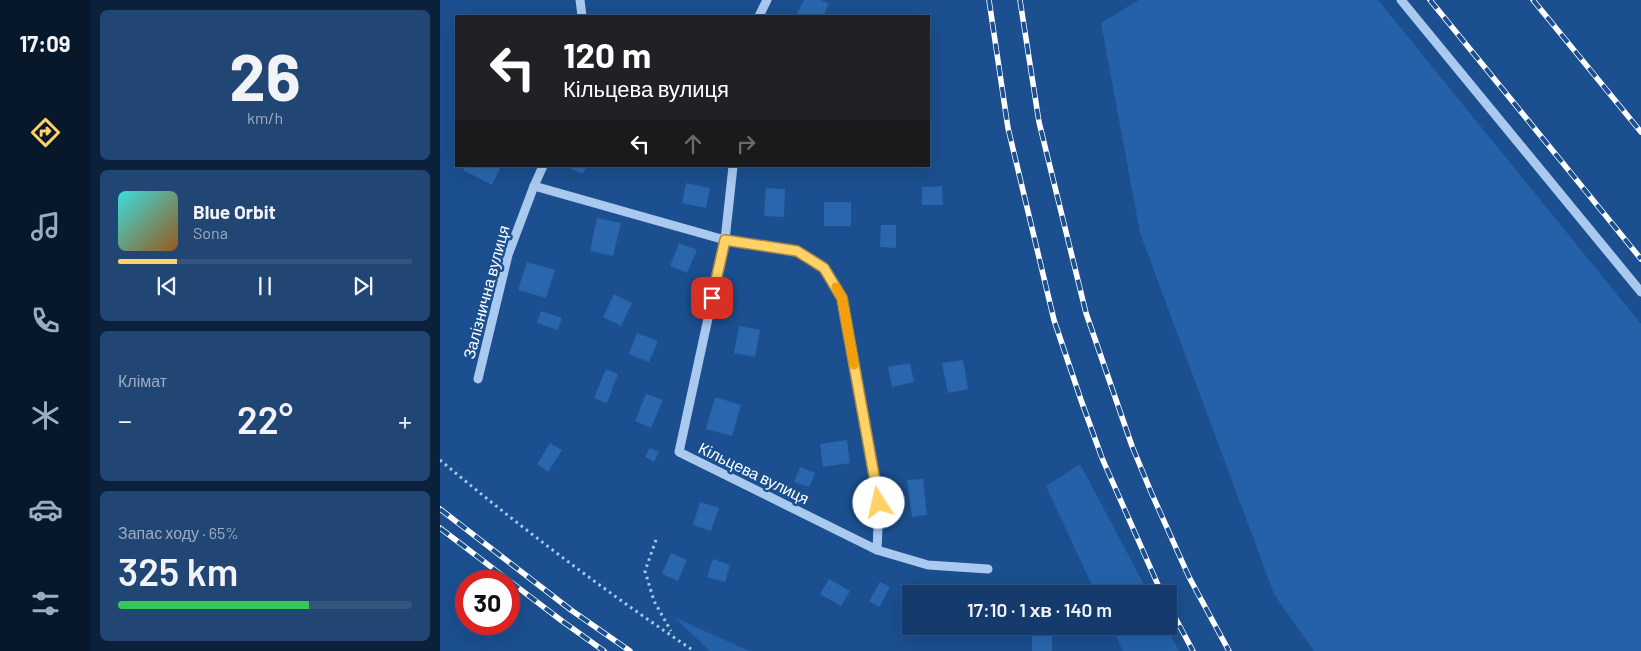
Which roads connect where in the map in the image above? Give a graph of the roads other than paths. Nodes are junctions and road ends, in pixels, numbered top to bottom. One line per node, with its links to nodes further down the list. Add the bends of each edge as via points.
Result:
1 (580, 0): 4 (street)
2 (767, 0): 5 (street)
3 (1401, 0): 10 (street)
4 (582, 15)
5 (760, 15)
6 (543, 167): 8 (street, Залізнична вулиця)
7 (733, 167): 9 (street, Кільцева вулиця)
8 (534, 186): 9 (street); 11 (street, Залізнична вулиця, via 508,255)
9 (725, 240): 12 (street, via 797,251 824,268 842,298 879,503); 12 (street, Кільцева вулиця, via 679,452)
10 (1641, 292)
11 (478, 379)
12 (877, 550): 13 (street, Кільцева вулиця, via 928,565)
13 (988, 570)

